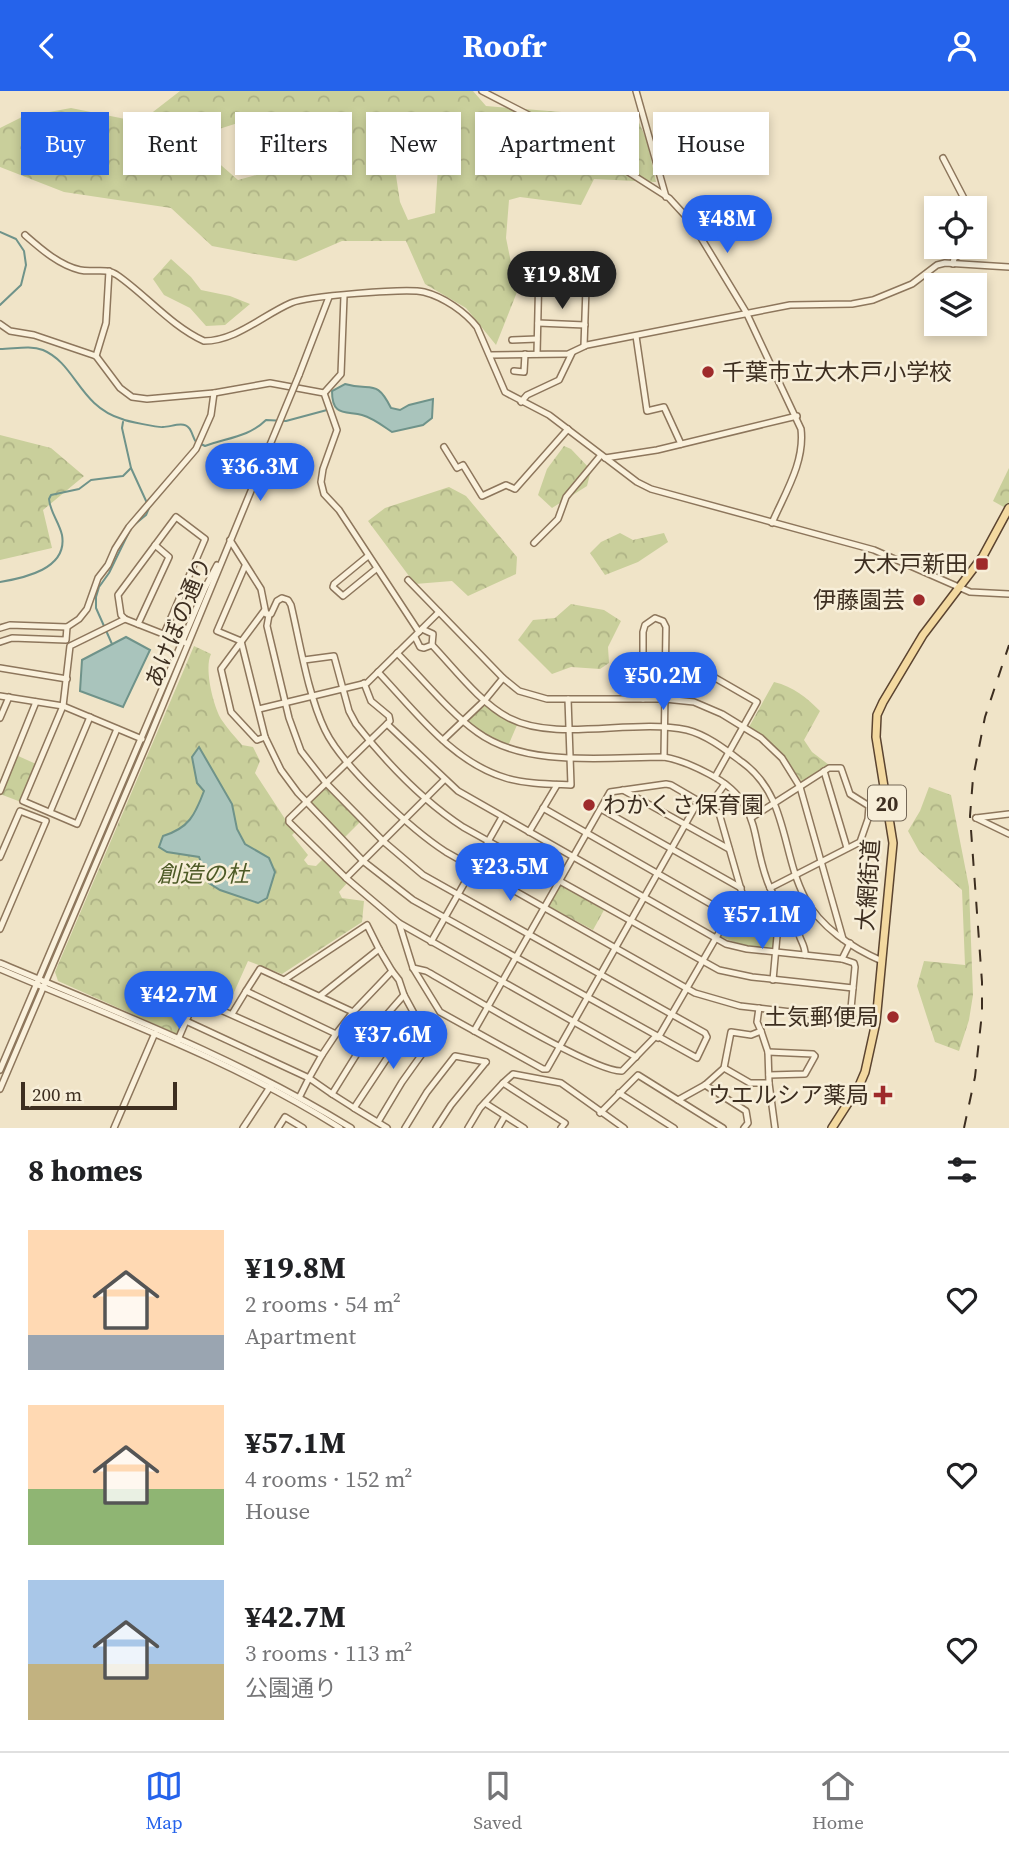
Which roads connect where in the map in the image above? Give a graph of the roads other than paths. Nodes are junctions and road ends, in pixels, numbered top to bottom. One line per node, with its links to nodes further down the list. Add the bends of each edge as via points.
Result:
1 (482, 91): 5 (street, via 581,142)
2 (636, 91): 5 (street)
3 (943, 158): 4 (street)
4 (963, 196)
5 (666, 197): 15 (street, via 692,223)
6 (25, 235): 11 (street, via 68,266)
7 (954, 259): 8 (street)
8 (953, 264): 9 (street); 15 (street, via 937,265 912,284 873,300)
9 (1009, 267)
10 (539, 268): 12 (street)
11 (109, 271): 14 (street, via 204,341 242,330 297,301); 27 (street, via 106,323)
12 (539, 286): 16 (street); 18 (street, via 586,288)
13 (344, 296): 14 (street); 26 (street, via 417,291 437,296 470,319); 30 (street, via 341,374)
14 (329, 297): 39 (street, あけぼの通り, bridge)
15 (746, 312): 19 (street); 32 (street)
16 (538, 323): 18 (street); 20 (street)
17 (0, 324): 27 (street)
18 (585, 325): 22 (street)
19 (636, 336): 22 (street); 34 (street, via 647,411 664,407)
20 (537, 339): 21 (street); 25 (street)
21 (512, 340)
22 (584, 346): 23 (street)
23 (573, 352): 25 (street); 31 (street, via 559,380)
24 (525, 354): 25 (street); 26 (street); 28 (street, via 524,372)
25 (537, 354)
26 (491, 355): 31 (street, via 502,387)
27 (96, 356): 29 (street, via 132,397)
28 (514, 371)
29 (215, 393): 30 (street, via 270,383); 52 (street, via 196,449 129,527 98,578 87,610)
30 (324, 393): 42 (street, via 337,430 323,469 324,494)
31 (521, 401): 33 (street)
32 (797, 416): 34 (street); 38 (street, via 801,451)
33 (568, 429): 35 (street, via 515,489 506,485 482,496 463,465 457,468); 36 (street)
34 (681, 444): 36 (street)
35 (444, 447)
36 (603, 457): 38 (street, via 651,489); 40 (street, via 566,497 558,519)
37 (1009, 508): 46 (main road, 大網街道 / 20, via 992,542)
38 (772, 523): 46 (street, via 874,550)
39 (229, 541): 43 (street); 58 (street, あけぼの通り)
40 (534, 543)
41 (155, 545): 50 (street, via 118,595); 51 (street, via 169,557); 55 (street, via 176,517 205,539)
42 (368, 556): 44 (street); 44 (street, via 333,587 342,596)
43 (245, 566): 49 (street, via 261,589); 56 (street, via 218,631)
44 (376, 569): 54 (street)
45 (408, 580): 48 (street)
46 (958, 588): 47 (street); 157 (main road, 大網街道 / 20, via 923,635 877,715 876,737 893,843)
47 (1009, 594)
48 (439, 612): 54 (street); 65 (street)
49 (267, 613): 56 (street); 61 (street, via 277,601 288,600); 77 (street)
50 (125, 619): 51 (street); 66 (street, via 70,646)
51 (138, 624): 55 (street)
52 (68, 627): 53 (street); 57 (street, via 66,640 12,638)
53 (0, 628)
54 (419, 632): 59 (street, via 433,634); 59 (street, via 420,647); 60 (street)
55 (164, 634): 58 (street)
56 (241, 641): 79 (street); 88 (street, via 221,669 231,712 257,740)
57 (0, 642)
58 (185, 643): 89 (street, あけぼの通り); 168 (street, あけぼの通り)
59 (432, 645): 75 (street)
60 (397, 653): 64 (street); 82 (street)
61 (304, 660): 68 (street, via 334,656); 69 (street)
62 (0, 668): 66 (street)
63 (665, 671): 73 (street, via 666,627 655,618 643,632); 74 (street); 85 (street, via 698,669 754,700 757,705)
64 (379, 672): 67 (street); 90 (street)
65 (503, 678): 72 (street, via 535,697); 75 (street)
66 (67, 680): 78 (street)
67 (364, 683): 68 (street); 83 (street, via 371,701 390,716)
68 (343, 688): 69 (street); 91 (street, via 352,717)
69 (314, 695): 77 (street); 95 (street, via 325,731)
70 (0, 696): 71 (street)
71 (9, 697): 76 (street); 81 (street)
72 (568, 699): 73 (street); 86 (street)
73 (643, 699): 74 (street)
74 (665, 699): 84 (street); 85 (street, via 694,702)
75 (485, 700): 82 (street); 86 (street, via 521,723)
76 (36, 702): 78 (street); 104 (street)
77 (285, 702): 79 (street); 99 (street, via 301,751)
78 (64, 706): 80 (street); 112 (street, via 23,801)
79 (259, 709): 88 (street)
80 (90, 717): 87 (street); 112 (street)
81 (0, 718)
82 (463, 720): 90 (street); 93 (street, via 476,732 514,751)
83 (387, 724): 91 (street); 98 (street)
84 (665, 727): 86 (street); 92 (street, via 690,731); 94 (street)
85 (745, 727): 92 (street); 102 (street, via 772,746)
86 (569, 728): 93 (street)
87 (117, 729): 89 (street); 112 (street, via 77,824)
88 (265, 737): 107 (street, via 281,770)
89 (142, 739): 166 (street, あけぼの通り)
90 (443, 740): 101 (street, via 472,763 497,774)
91 (369, 741): 95 (street); 105 (street)
92 (729, 753): 97 (street); 108 (street, via 752,769)
93 (570, 757): 94 (street); 101 (street, via 571,785)
94 (664, 757): 97 (street, via 689,763)
95 (347, 762): 99 (street); 116 (street)
96 (824, 771): 102 (street); 123 (street); 123 (street, via 841,768 850,795 869,806 860,842)
97 (715, 777): 100 (street)
98 (444, 780): 105 (street); 114 (street)
99 (326, 783): 107 (street); 121 (street)
100 (725, 784): 109 (street); 115 (street, via 743,800)
101 (557, 785): 110 (street)
102 (800, 787): 108 (street); 129 (street)
103 (623, 790): 106 (street, via 666,784); 111 (street, via 610,792); 117 (street)
104 (0, 791)
105 (426, 798): 116 (street); 122 (street, via 444,815)
106 (699, 800): 109 (street); 117 (street)
107 (307, 802): 128 (street); 133 (street, via 288,821)
108 (775, 803): 115 (street); 132 (street)
109 (709, 806): 125 (street, via 719,813)
110 (543, 808): 118 (street); 119 (street)
111 (601, 809): 119 (street); 124 (street)
112 (50, 812)
113 (1009, 814): 120 (street, via 976,818)
114 (502, 817): 118 (street); 122 (street)
115 (751, 818): 136 (street)
116 (404, 820): 121 (street); 130 (street)
117 (685, 824): 124 (street); 125 (street)
118 (529, 832): 127 (street)
119 (587, 833): 127 (street); 131 (street)
120 (1009, 834)
121 (383, 841): 128 (street); 137 (street, via 423,875)
122 (488, 841): 130 (street); 134 (street)
123 (847, 848): 129 (street)
124 (671, 849): 131 (street); 135 (street)
125 (729, 849): 135 (street)
126 (0, 857): 145 (street, via 20,811 46,821)
127 (573, 857): 134 (street); 138 (street)
128 (363, 860): 133 (street); 141 (street, via 390,884)
129 (821, 861): 132 (street); 148 (street)
130 (473, 867): 137 (street); 139 (street)
131 (658, 873): 138 (street); 140 (street)
132 (795, 875): 136 (street); 148 (street, via 812,910)
133 (346, 878): 143 (street)
134 (559, 881): 139 (street); 142 (street)
135 (741, 888): 140 (street)
136 (770, 888): 154 (street, via 798,927)
137 (458, 894): 141 (street); 146 (street)
138 (644, 897): 142 (street); 147 (street)
139 (544, 907): 146 (street); 151 (street)
140 (730, 915): 147 (street)
141 (444, 918): 149 (street); 155 (street)
142 (630, 922): 151 (street); 159 (street)
143 (399, 923): 149 (street); 160 (street)
144 (778, 925): 153 (street)
145 (0, 929)
146 (529, 934): 155 (street); 163 (street)
147 (717, 939): 153 (street); 159 (street)
148 (844, 939): 150 (street)
149 (431, 942): 167 (street)
150 (850, 943): 156 (street); 157 (street)
151 (615, 948): 163 (street); 170 (street)
152 (379, 949): 162 (street); 164 (street, via 367,925); 173 (street)
153 (775, 953): 154 (street); 165 (street)
154 (805, 955): 156 (street)
155 (515, 958): 167 (street); 174 (street)
156 (842, 959): 169 (street, via 854,963)
157 (882, 961): 183 (main road, 大網街道 / 20)
158 (0, 963): 166 (street)
159 (703, 963): 165 (street, via 733,974); 170 (street)
160 (412, 968): 175 (street, via 426,971); 185 (street, via 440,1012)
161 (0, 969): 166 (street)
162 (392, 971): 172 (street); 177 (street)
163 (600, 975): 174 (street); 179 (street)
164 (284, 980): 171 (street, via 260,969); 173 (street)
165 (773, 980): 169 (street)
166 (37, 982): 168 (street); 196 (street, あけぼの通り)
167 (502, 982): 175 (street); 184 (street)
168 (45, 985): 187 (street); 203 (street, あけぼの通り)
169 (853, 988): 181 (street)
170 (687, 989): 176 (street, via 722,1002); 179 (street)
171 (246, 991): 178 (street); 188 (street)
172 (404, 995): 180 (street); 205 (street, via 368,1036)
173 (320, 996): 177 (street)
174 (587, 998): 184 (street); 189 (street)
175 (488, 1006): 185 (street); 191 (street)
176 (759, 1008): 181 (street); 186 (street)
177 (352, 1012): 188 (street)
178 (232, 1014): 182 (street, via 196,999); 193 (street)
179 (673, 1014): 189 (street); 189 (street, via 705,1033 697,1058)
180 (417, 1019): 209 (street); 212 (street, via 432,1040)
181 (850, 1019): 183 (street)
182 (186, 1021): 190 (street); 198 (street)
183 (876, 1021): 232 (main road, 大網街道 / 20, via 865,1072)
184 (573, 1023): 191 (street); 194 (street)
185 (474, 1031): 191 (street, via 543,1069)
186 (761, 1031): 192 (street); 195 (street, via 751,1035 731,1032)
187 (155, 1033): 190 (street); 214 (street)
188 (336, 1034): 193 (street)
189 (657, 1037): 194 (street)
190 (177, 1042): 201 (street)
191 (560, 1046): 194 (street, via 618,1072)
192 (768, 1052): 197 (street); 197 (street, via 815,1056 805,1074)
193 (322, 1055): 198 (street)
194 (636, 1057)
195 (724, 1068): 200 (street, via 750,1083); 202 (street)
196 (0, 1070)
197 (769, 1075): 200 (street)
198 (309, 1079): 205 (street); 206 (street)
199 (503, 1083): 208 (street); 210 (street, via 513,1074 561,1083); 213 (street)
200 (769, 1083): 231 (street)
201 (271, 1084): 206 (street); 215 (street); 218 (street)
202 (705, 1085): 207 (street); 230 (street, via 746,1111)
203 (0, 1089)
204 (619, 1093): 207 (street, via 638,1075); 210 (street); 228 (street)
205 (332, 1094): 209 (street)
206 (300, 1096): 219 (street)
207 (678, 1100): 229 (street)
208 (485, 1103): 211 (street); 223 (street)
209 (354, 1108): 212 (street)
210 (600, 1113): 227 (street)
211 (505, 1116): 224 (street); 225 (street)
212 (378, 1122): 220 (street)
213 (563, 1126): 226 (street)
214 (114, 1128)
215 (243, 1128)
216 (278, 1128): 217 (street, via 285,1117)
217 (303, 1128)
218 (340, 1128)
219 (351, 1128)
220 (387, 1128)
221 (405, 1128): 222 (street, via 455,1056 486,1062)
222 (436, 1128)
223 (468, 1128)
224 (498, 1128)
225 (524, 1128)
226 (573, 1128)
227 (624, 1128)
228 (674, 1128)
229 (723, 1128)
230 (744, 1128)
231 (776, 1128)
232 (832, 1128)

